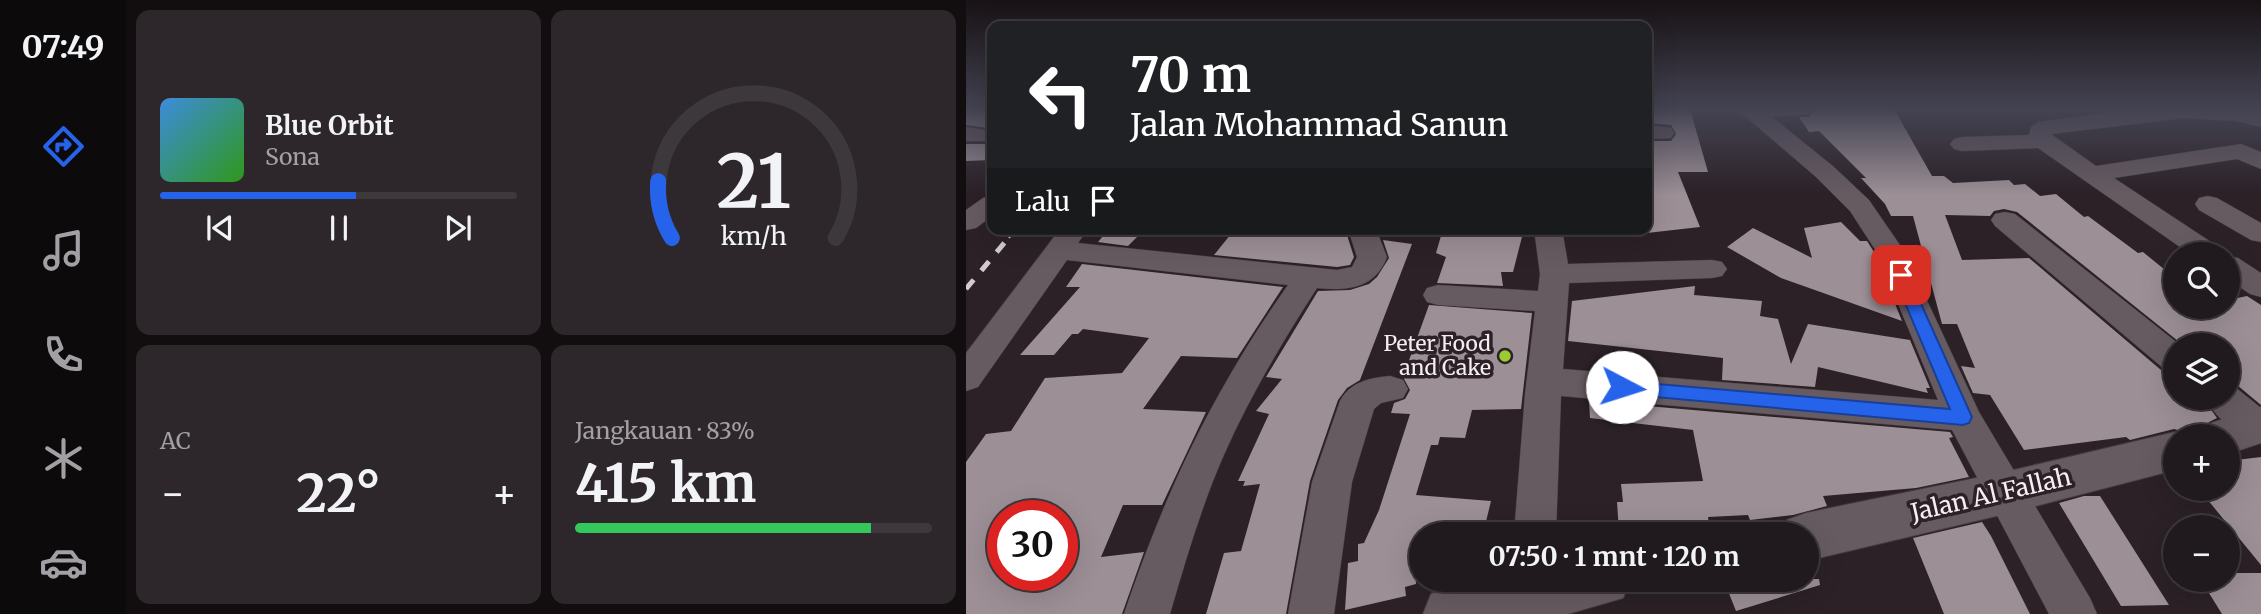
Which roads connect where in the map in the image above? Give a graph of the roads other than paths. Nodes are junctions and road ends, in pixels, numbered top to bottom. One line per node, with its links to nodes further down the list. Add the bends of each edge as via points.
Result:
1 (1783, 138): 27 (street, via 1860,206 1890,251)
2 (2042, 138): 3 (street)
3 (2043, 141): 4 (street); 6 (street)
4 (1962, 144)
5 (2254, 154): 6 (street)
6 (2090, 174): 15 (street)
7 (2208, 204): 11 (street)
8 (987, 207): 10 (street)
9 (2005, 220): 22 (street)
10 (966, 222)
11 (2261, 234)
12 (1364, 235): 18 (street, via 1372,257 1359,278)
13 (1549, 235): 20 (street)
14 (1066, 240): 18 (street); 23 (street)
15 (2192, 242)
16 (1712, 269): 20 (street)
17 (2240, 273): 19 (street)
18 (1308, 278): 34 (street, via 1261,347 1201,463)
19 (2261, 287)
20 (1554, 288): 21 (street); 24 (street)
21 (1438, 295)
22 (2163, 349)
23 (966, 378)
24 (1545, 381): 27 (street); 31 (street)
25 (1390, 389): 35 (street, via 1373,391 1358,401 1332,482)
26 (2233, 410): 28 (street)
27 (1963, 417): 30 (street)
28 (2248, 429)
29 (2163, 454): 30 (street, Jalan Al Fallah)
30 (2005, 493): 32 (street, Jalan Al Fallah); 37 (street)
31 (1536, 522)
32 (1819, 534)
33 (1532, 596): 36 (street)
34 (1147, 614)
35 (1311, 614)
36 (1451, 614)
37 (2074, 614)

